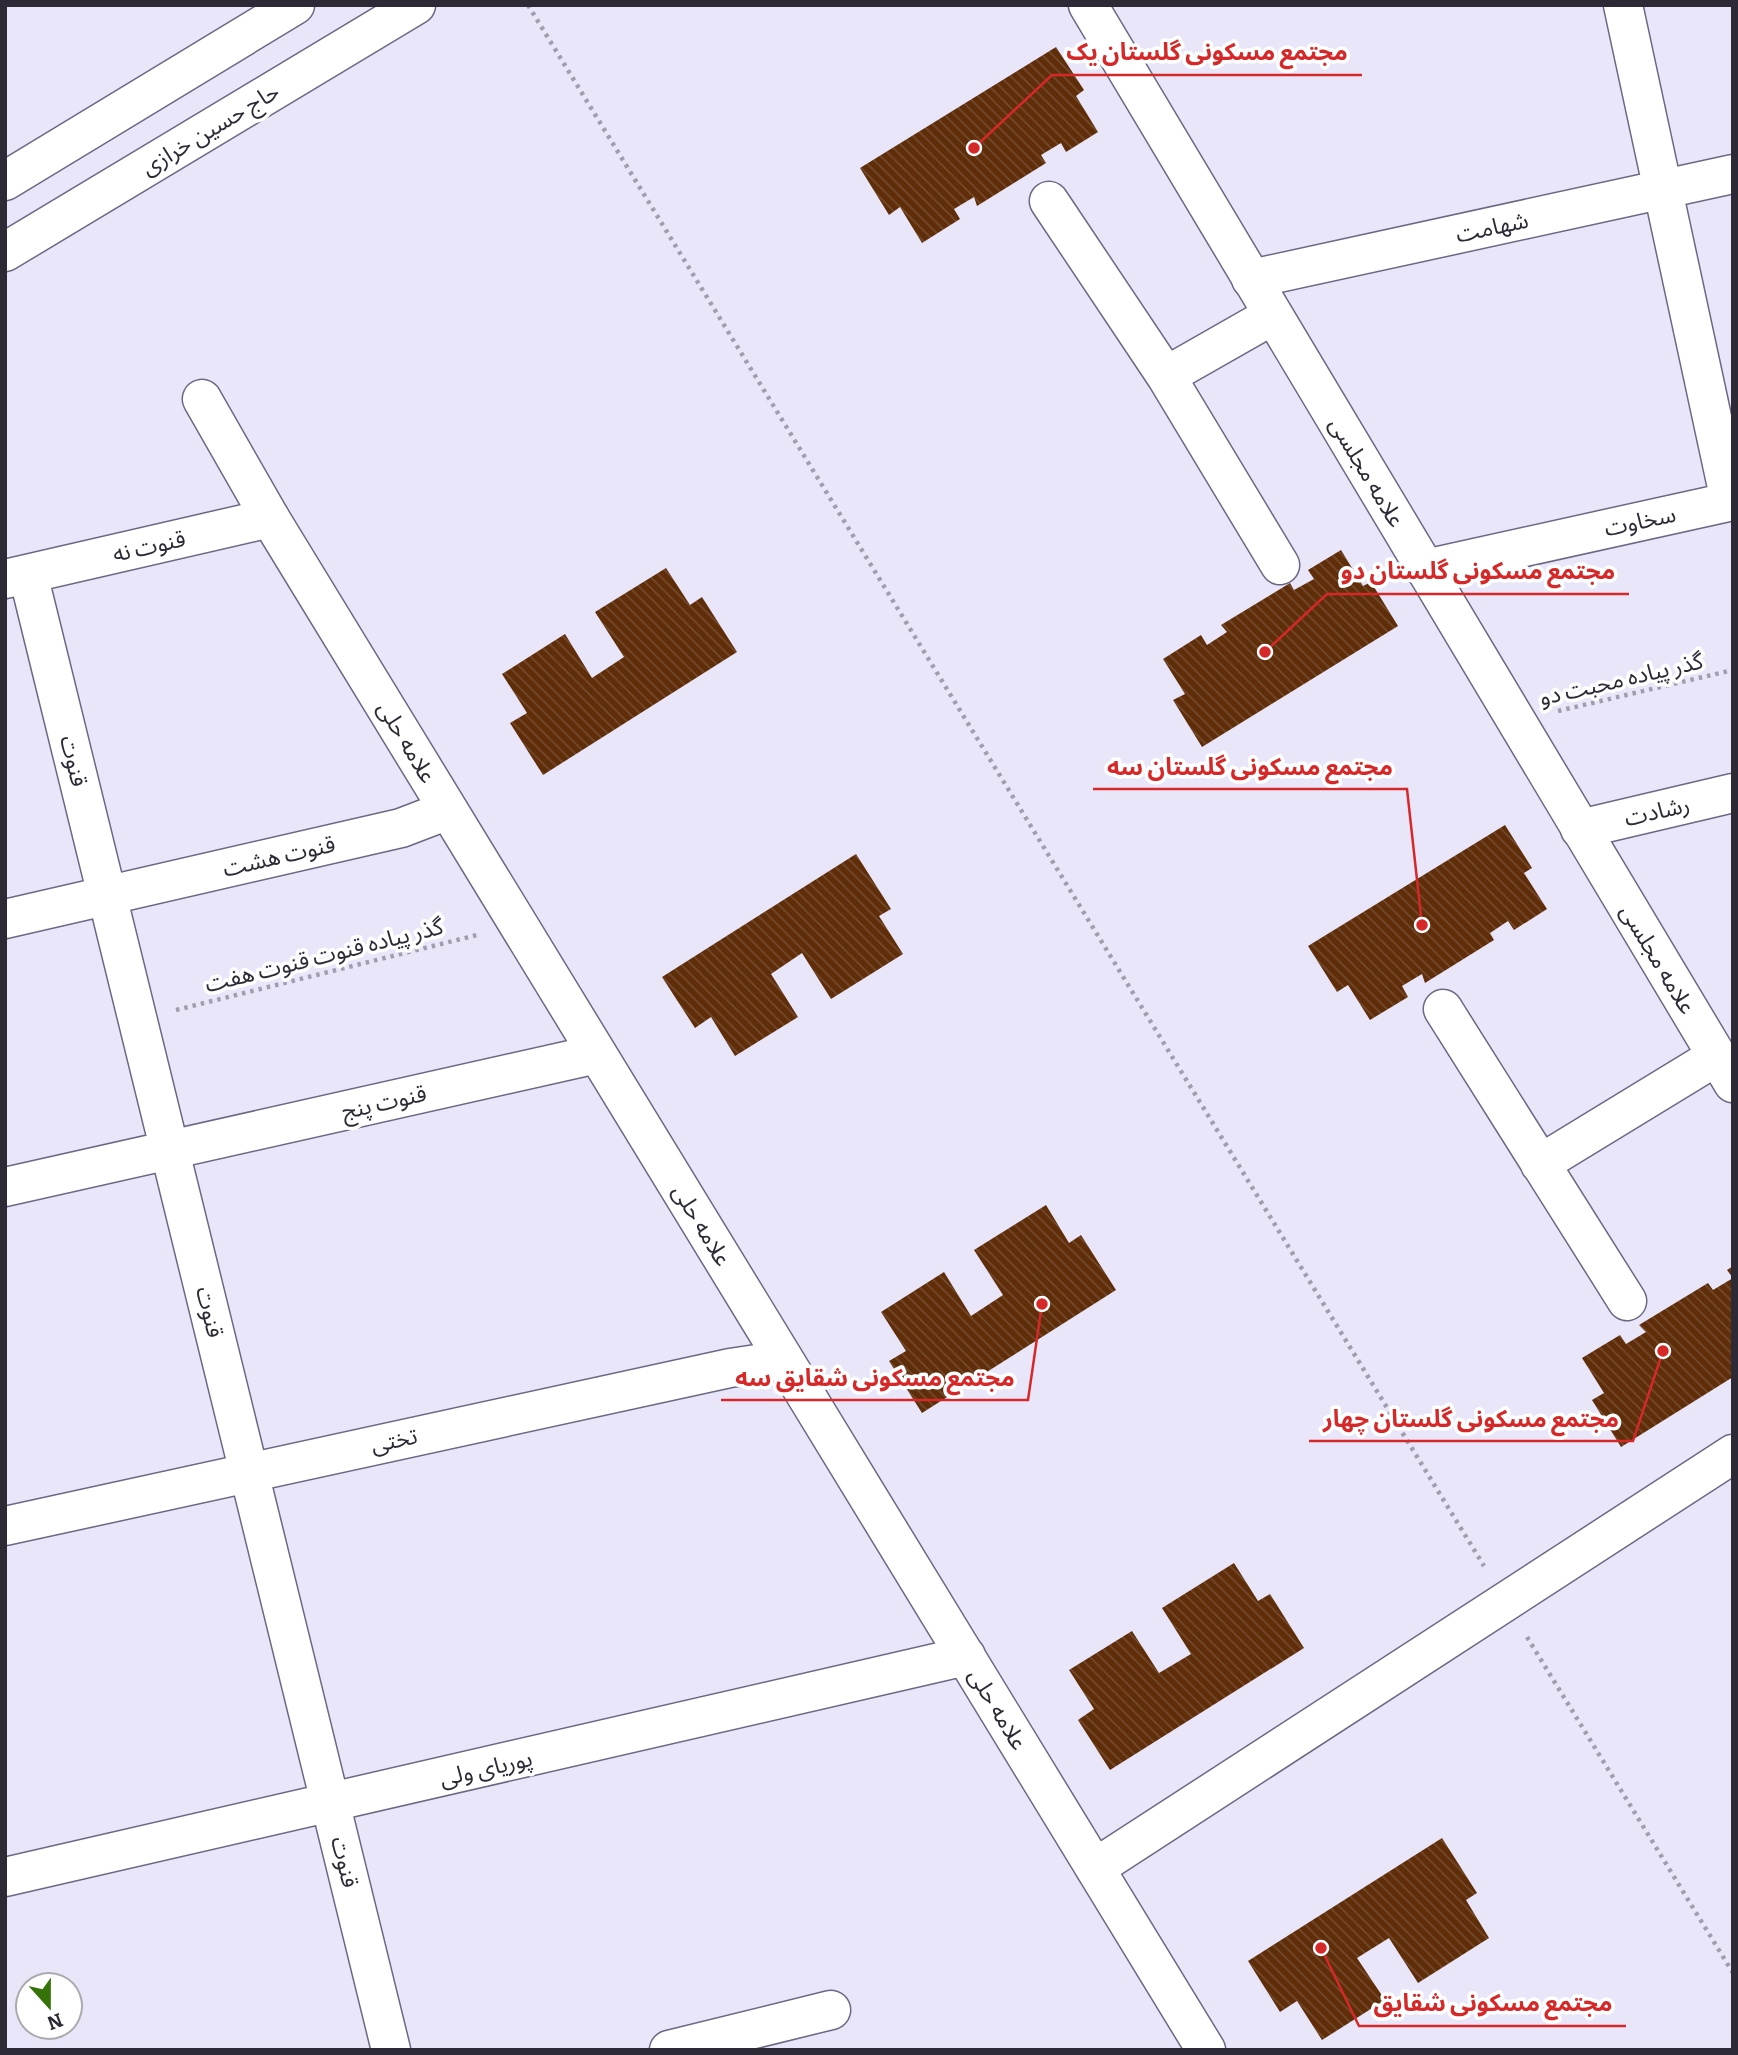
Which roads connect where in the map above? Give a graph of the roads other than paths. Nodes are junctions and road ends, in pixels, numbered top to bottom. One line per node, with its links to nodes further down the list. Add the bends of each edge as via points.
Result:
1 (295, 5): 6 (street)
2 (416, 5): 9 (street, حاج حسین خرازی)
3 (1088, 5): 10 (street, علامه مجلسی)
4 (1623, 5): 7 (street)
5 (1733, 174): 7 (street, شهامت)
6 (5, 181)
7 (1663, 190): 10 (street, شهامت); 14 (street)
8 (1049, 201): 12 (street)
9 (5, 252)
10 (1251, 279): 11 (street, علامه مجلسی)
11 (1273, 315): 12 (street); 17 (street, علامه مجلسی)
12 (1166, 376): 16 (street)
13 (202, 399): 15 (street, علامه حلی)
14 (1732, 501): 17 (street, سخاوت)
15 (270, 518): 18 (street, قنوت نه); 20 (street, علامه حلی)
16 (1280, 565)
17 (1425, 569): 21 (street, علامه مجلسی)
18 (17, 576): 22 (street, قنوت)
19 (1733, 793): 21 (street, رشادت)
20 (448, 810): 22 (street, قنوت هشت, via 401,828); 25 (street, علامه حلی)
21 (1580, 829): 26 (street, علامه مجلسی)
22 (107, 895): 23 (street, قنوت هشت); 27 (street, قنوت)
23 (5, 919)
24 (1443, 1009): 28 (street)
25 (597, 1054): 27 (street, قنوت پنج); 31 (street, علامه حلی)
26 (1725, 1069): 28 (street)
27 (170, 1150): 29 (street, قنوت پنج); 33 (street, قنوت)
28 (1540, 1164): 30 (street)
29 (5, 1187)
30 (1627, 1301)
31 (785, 1360): 33 (street, تختی); 35 (street, علامه حلی)
32 (1733, 1454): 37 (street)
33 (248, 1472): 34 (street, تختی); 36 (street, قنوت)
34 (5, 1526)
35 (966, 1656): 36 (street, پوریای ولی); 37 (street, علامه حلی)
36 (330, 1804): 38 (street, پوریای ولی); 40 (street, قنوت)
37 (1095, 1868): 42 (street, علامه حلی)
38 (5, 1877)
39 (831, 2010): 41 (street)
40 (391, 2050)
41 (669, 2050)
42 (1206, 2050)

